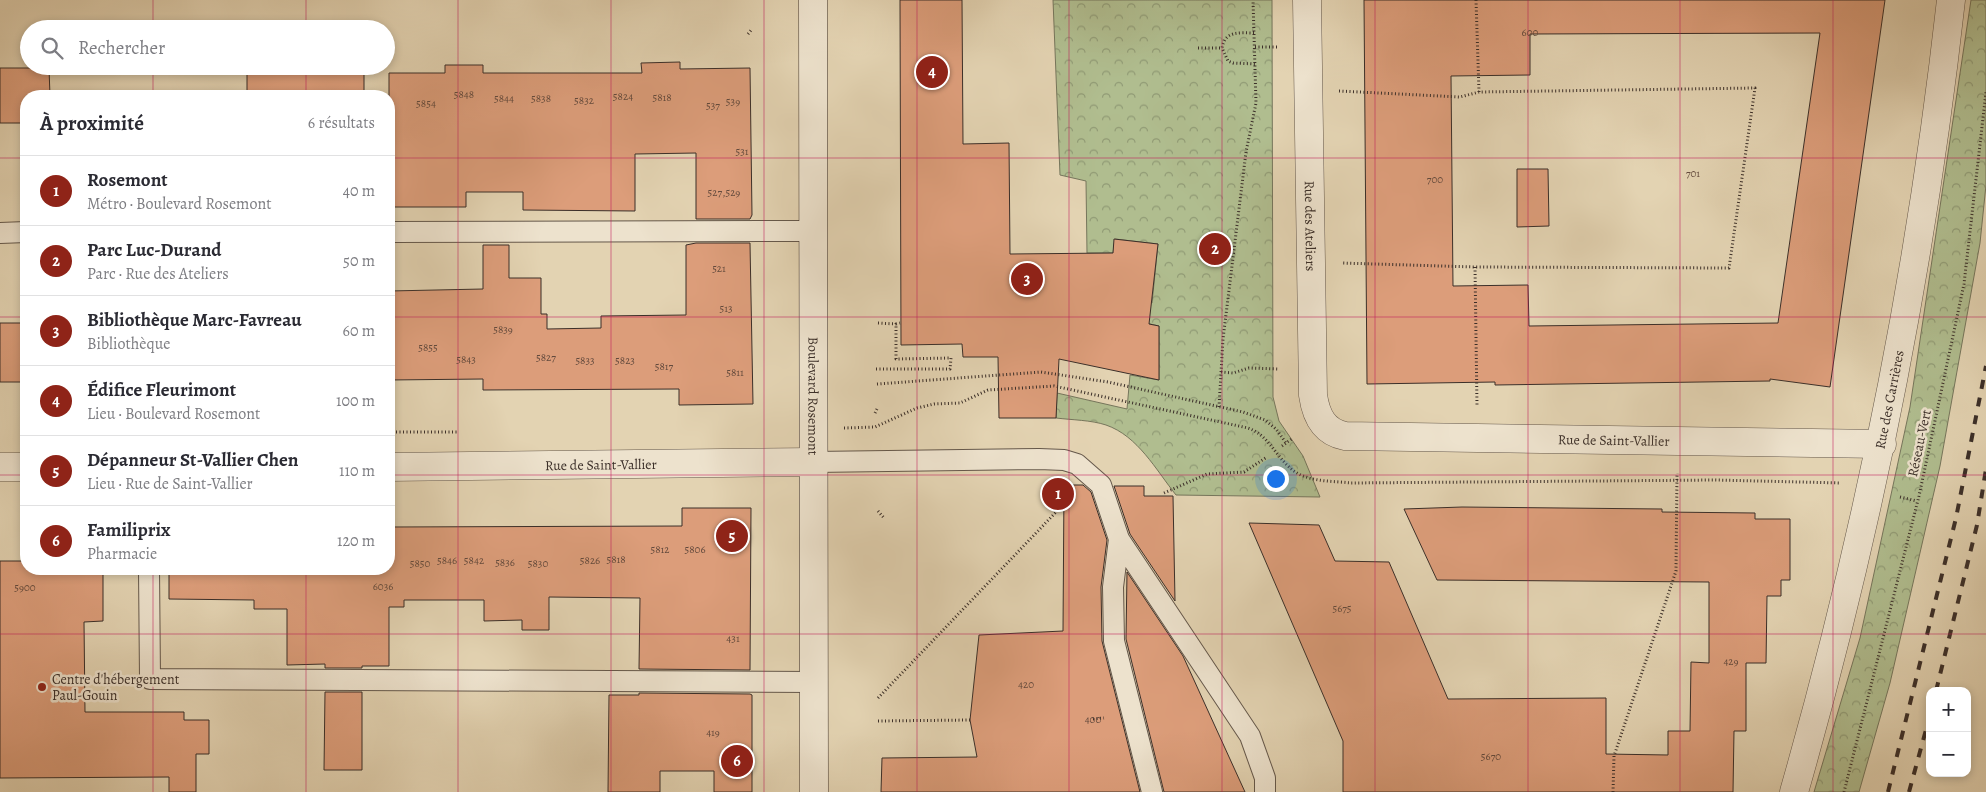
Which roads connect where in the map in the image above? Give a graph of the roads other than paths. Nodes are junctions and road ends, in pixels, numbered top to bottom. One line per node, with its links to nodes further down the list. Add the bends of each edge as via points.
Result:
1 (813, 0): 4 (street, Boulevard Rosemont)
2 (1307, 0): 8 (street, Rue des Ateliers, via 1313,395 1324,425 1335,434)
3 (1951, 0): 9 (street, Rue des Carrières, via 1927,191)
4 (814, 231): 7 (lane); 10 (street, Boulevard Rosemont)
5 (0, 232): 6 (lane)
6 (20, 232)
7 (395, 232)
8 (1345, 436): 9 (street, Rue de Saint-Vallier)
9 (1882, 444): 20 (street, Rue des Carrières, via 1828,672)
10 (814, 462): 12 (street, Rue de Saint-Vallier); 14 (lane, via 1064,460 1077,464 1101,485); 16 (street, Boulevard Rosemont)
11 (0, 467): 13 (street)
12 (395, 467)
13 (20, 468)
14 (1119, 539): 18 (lane, via 1112,587 1114,641); 19 (lane, via 1250,736 1265,778)
15 (150, 575): 16 (lane, via 150,678)
16 (814, 682): 17 (street, Boulevard Rosemont)
17 (814, 792)
18 (1152, 792)
19 (1265, 792)
20 (1794, 792)

